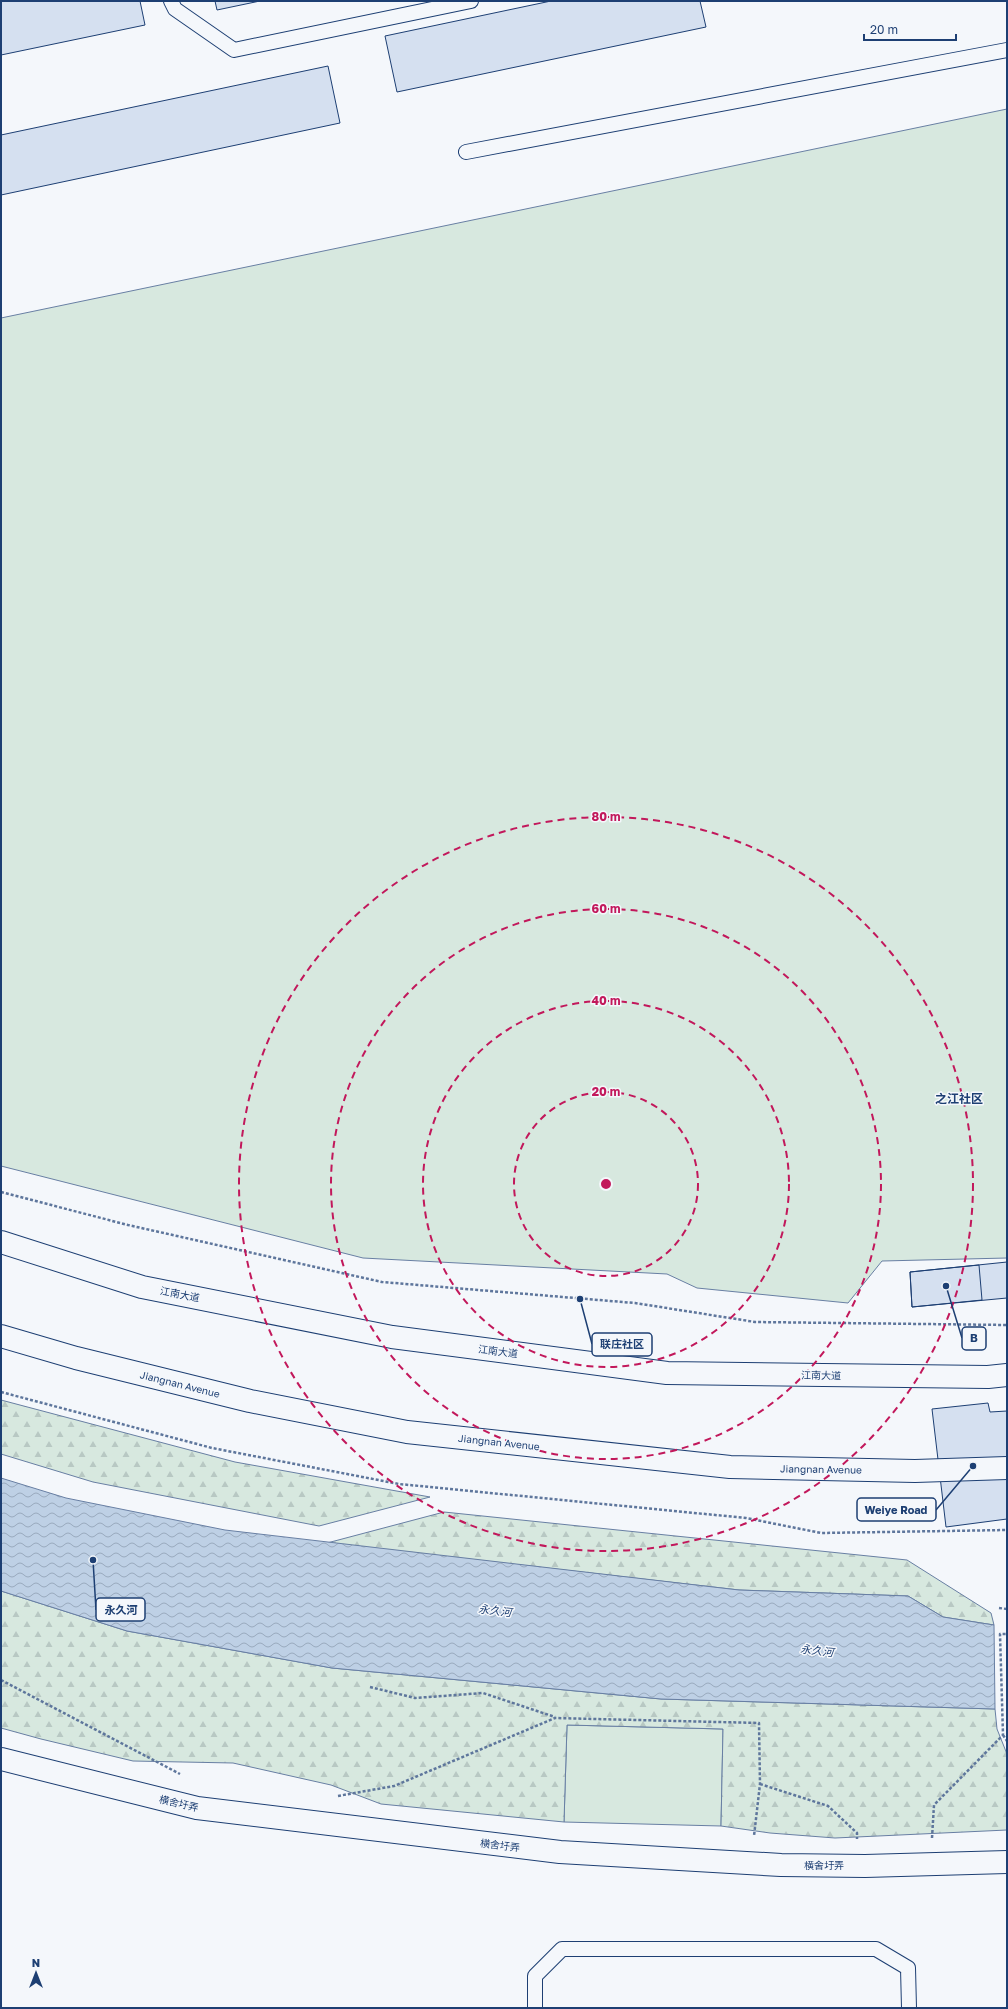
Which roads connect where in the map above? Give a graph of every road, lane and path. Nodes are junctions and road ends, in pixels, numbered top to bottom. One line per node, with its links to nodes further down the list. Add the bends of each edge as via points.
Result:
1 (171, 1): 2 (lane, via 175,10 234,50)
2 (471, 1)
3 (1007, 50): 4 (lane)
4 (466, 152)
5 (1, 1192): 7 (path, via 128,1225 382,1282 634,1303 755,1322)
6 (1, 1242): 9 (main road, 江南大道, via 142,1287 392,1337 667,1373 988,1377)
7 (1007, 1325)
8 (1, 1336): 11 (main road, Jiangnan Avenue, via 76,1358 250,1401 407,1432 730,1467 916,1471)
9 (1007, 1375)
10 (1, 1392): 12 (path, via 212,1448 399,1484 746,1518 821,1533)
11 (1007, 1468)
12 (1007, 1530)
13 (999, 1608): 14 (path)
14 (1007, 1609)
15 (1007, 1634): 19 (path, via 1000,1634)
16 (1, 1680): 22 (path)
17 (370, 1686): 18 (path, via 414,1698 483,1693)
18 (556, 1718): 23 (path, via 759,1723); 24 (path, via 394,1786)
19 (1002, 1735): 20 (path); 26 (path, via 934,1804)
20 (1007, 1741)
21 (1, 1759): 28 (main road, 横舍圩弄, via 197,1808 560,1852 865,1866)
22 (184, 1776)
23 (760, 1784): 25 (path); 27 (path, via 828,1806 857,1833)
24 (333, 1797)
25 (753, 1842)
26 (932, 1843)
27 (857, 1845)
28 (1007, 1862)
29 (535, 2008): 30 (lane, via 535,1976 562,1949 876,1949 908,1968)
30 (909, 2008)

